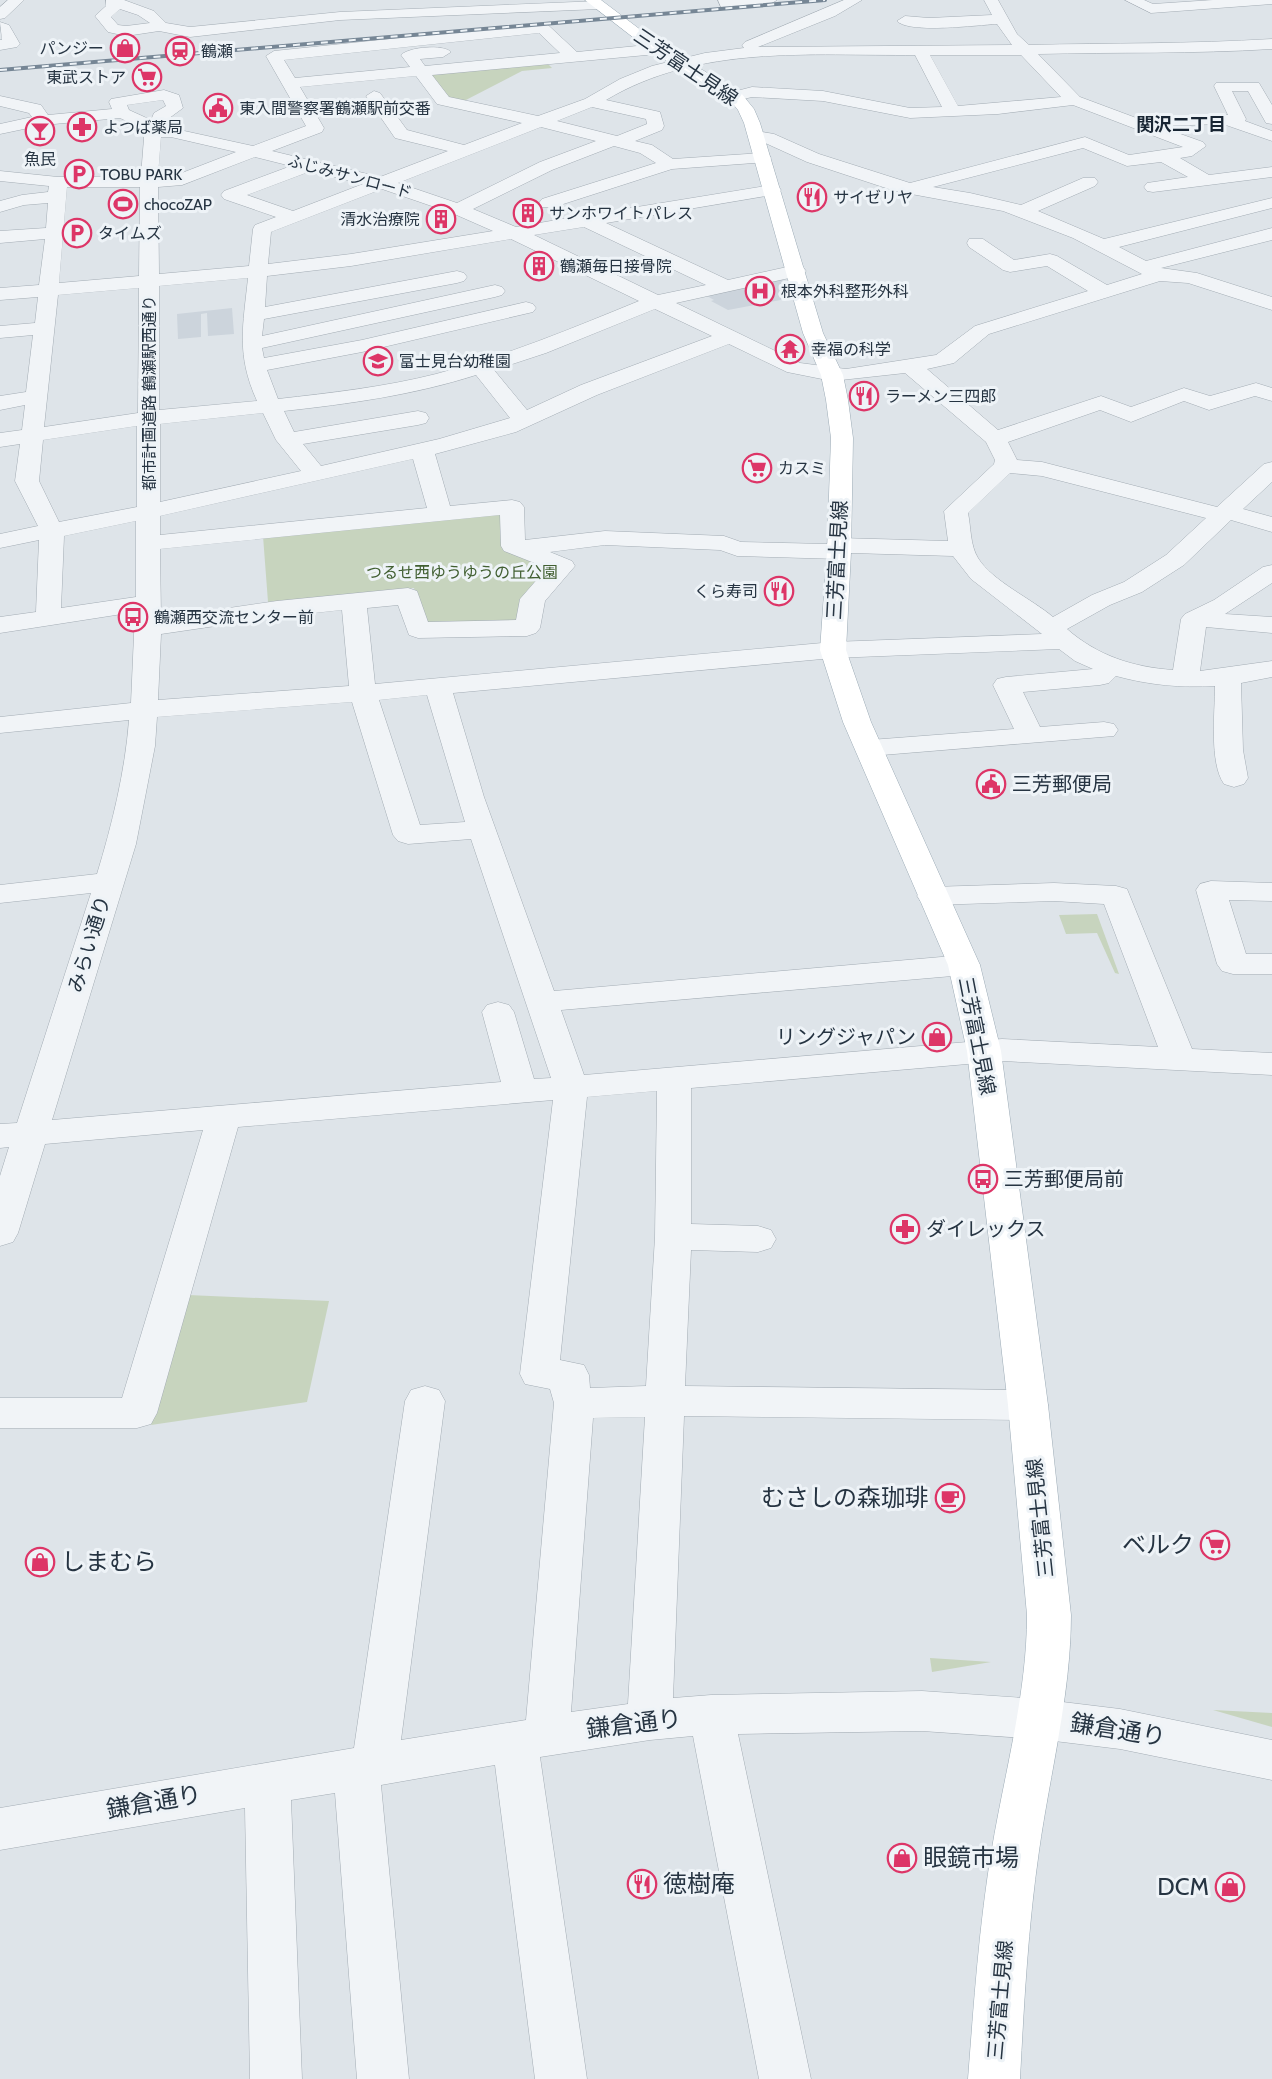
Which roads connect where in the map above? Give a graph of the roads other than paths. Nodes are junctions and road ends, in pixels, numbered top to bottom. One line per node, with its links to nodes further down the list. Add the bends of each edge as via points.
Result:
1 (17, 0): 15 (street)
2 (113, 0): 20 (street, via 148,12); 20 (street, via 113,8 102,16 113,29)
3 (372, 0): 14 (street)
4 (725, 0): 5 (street, via 726,4)
5 (770, 0)
6 (855, 0): 29 (street, via 752,44)
7 (991, 0): 17 (street)
8 (1132, 0): 11 (street, via 1151,9)
9 (1272, 0): 11 (street)
10 (595, 2): 12 (street); 26 (main road, 三芳富士見線)
11 (1243, 3): 16 (street)
12 (460, 5): 14 (street)
13 (253, 8): 19 (street)
14 (415, 13): 19 (street)
15 (0, 15)
16 (1262, 17)
17 (1002, 19): 18 (street); 27 (street, via 1007,32)
18 (905, 21)
19 (269, 24): 20 (street, via 190,32)
20 (159, 26)
21 (0, 27): 25 (street, via 12,44)
22 (400, 41): 23 (street, via 543,28); 30 (street); 38 (street, via 274,56)
23 (557, 41): 30 (street); 31 (street)
24 (1272, 44): 27 (street, via 1180,49 1130,39)
25 (0, 45)
26 (657, 49): 31 (street); 33 (main road, 三芳富士見線)
27 (1026, 50): 28 (street); 43 (street)
28 (920, 51): 29 (street); 48 (street)
29 (749, 52): 33 (street); 39 (street)
30 (409, 55): 34 (street)
31 (573, 57): 32 (street)
32 (547, 60): 34 (street); 35 (street, via 555,66)
33 (682, 64): 37 (street); 39 (main road, 三芳富士見線)
34 (422, 71): 38 (street); 40 (street)
35 (587, 72)
36 (608, 76): 37 (street)
37 (630, 80): 47 (street)
38 (290, 83): 46 (street)
39 (743, 86): 48 (street, via 823,96 897,112); 55 (main road, 三芳富士見線, via 746,110)
40 (435, 90): 41 (street); 51 (street, via 443,101)
41 (413, 93)
42 (353, 98): 58 (street, via 382,95 401,134)
43 (1074, 100): 48 (street); 52 (street)
44 (0, 101): 50 (street, via 35,109)
45 (321, 101): 46 (street)
46 (301, 102): 59 (street, via 316,128)
47 (591, 102): 51 (street); 57 (street, via 654,116 656,126)
48 (953, 111)
49 (122, 113): 50 (street); 54 (street, via 146,124); 54 (street, via 117,103 123,99 164,95 173,98 176,108 160,117)
50 (43, 120): 53 (street)
51 (541, 122): 57 (street); 58 (street)
52 (1136, 122): 56 (street, via 1231,119); 61 (street, via 1197,146)
53 (0, 129)
54 (155, 135): 59 (street, ふじみサンロード, via 181,133); 69 (street, 都市計画道路 鶴瀬駅西通り)
55 (757, 136): 62 (main road, 三芳富士見線); 75 (street)
56 (1272, 136)
57 (615, 141): 64 (street, via 646,149); 66 (street)
58 (473, 149): 60 (street); 73 (street)
59 (257, 152): 65 (street, ふじみサンロード); 69 (street, via 176,181)
60 (501, 153)
61 (1164, 156): 71 (street); 75 (street, via 1127,161 1084,142)
62 (762, 158): 64 (street); 77 (main road, 三芳富士見線)
63 (523, 160): 66 (street)
64 (670, 164): 84 (street, via 548,203)
65 (310, 165): 70 (street); 73 (street, ふじみサンロード)
66 (546, 166): 81 (street)
67 (0, 176): 76 (street)
68 (1267, 176): 71 (street)
69 (149, 180): 76 (street); 96 (street, 都市計画道路 鶴瀬駅西通り)
70 (271, 180): 78 (street); 83 (street, via 230,195)
71 (1205, 180): 74 (street)
72 (1089, 182): 82 (street)
73 (382, 183): 78 (street); 81 (street, ふじみサンロード)
74 (1153, 187)
75 (908, 188): 82 (street, via 970,198)
76 (57, 190): 80 (street); 85 (street)
77 (772, 190): 84 (street); 93 (main road, 三芳富士見線)
78 (338, 200): 83 (street)
79 (1272, 203): 90 (street)
80 (0, 207)
81 (458, 209): 86 (street, ふじみサンロード)
82 (1021, 212): 90 (street)
83 (294, 217): 92 (street, via 262,229)
84 (586, 221): 86 (street); 97 (street)
85 (55, 233): 88 (street); 98 (street, via 42,256)
86 (514, 233): 91 (street); 102 (street, ふじみサンロード)
87 (1272, 234): 94 (street, ふじみサンロード)
88 (0, 237)
89 (976, 243): 100 (street, via 1010,266 1050,260)
90 (1102, 245): 94 (street)
91 (406, 250): 92 (street); 95 (street)
92 (258, 271): 96 (street); 104 (street)
93 (796, 271): 97 (street); 115 (main road, 三芳富士見線, via 813,333)
94 (1150, 271): 100 (street, ふじみサンロード); 103 (street, via 1190,277)
95 (462, 276): 99 (street); 104 (street)
96 (148, 281): 98 (street); 121 (street, 都市計画道路 鶴瀬駅西通り)
97 (725, 286): 102 (street)
98 (49, 289): 101 (street); 107 (street)
99 (495, 291): 105 (street); 106 (street)
100 (1105, 292): 113 (street, ふじみサンロード, via 982,330 946,359)
101 (0, 294)
102 (654, 302): 109 (street); 111 (street, ふじみサンロード)
103 (1272, 304)
104 (255, 315): 112 (street)
105 (390, 315): 110 (street); 112 (street)
106 (541, 315): 109 (street); 110 (street)
107 (44, 328): 108 (street); 118 (street)
108 (0, 332)
109 (576, 333): 114 (street, via 539,350)
110 (410, 334): 112 (street)
111 (729, 337): 115 (street, ふじみサンロード, via 794,368); 123 (street, via 589,390)
112 (254, 355): 120 (street, via 258,380)
113 (910, 366): 115 (street, ふじみサンロード); 127 (street)
114 (481, 368): 116 (street); 123 (street)
115 (832, 375): 140 (main road, 三芳富士見線, via 842,438)
116 (399, 388): 120 (street); 122 (street)
117 (1272, 395): 127 (street, via 1256,389 1209,403 1184,394 1131,415 1101,403)
118 (38, 396): 119 (street); 124 (street)
119 (0, 404)
120 (271, 406): 121 (street); 126 (street)
121 (149, 418): 124 (street); 132 (street, 都市計画道路 鶴瀬駅西通り)
122 (418, 418): 126 (street); 128 (street)
123 (524, 421): 128 (street)
124 (33, 435): 125 (street); 136 (street, via 19,471)
125 (0, 440)
126 (287, 440): 131 (street)
127 (995, 440): 129 (street, via 1006,460)
128 (433, 447): 131 (street); 133 (street)
129 (1005, 466): 134 (street, via 1042,469); 141 (street, via 956,511)
130 (1272, 469): 134 (street)
131 (316, 474): 132 (street)
132 (149, 512): 136 (street); 138 (street, 都市計画道路 鶴瀬駅西通り)
133 (440, 513): 138 (street); 139 (street, via 512,507 513,546)
134 (1224, 513): 135 (street); 150 (street, via 1175,560 1101,600)
135 (1272, 525)
136 (52, 531): 137 (street); 146 (street)
137 (0, 541)
138 (148, 543): 145 (street, 都市計画道路 鶴瀬駅西通り)
139 (518, 548): 140 (street, via 605,538 724,543 737,549); 144 (street, via 563,566 533,599 527,628 418,630 408,596)
140 (839, 549): 141 (street); 152 (main road, 三芳富士見線)
141 (963, 549): 150 (street, via 980,574)
142 (1272, 572): 143 (street)
143 (1261, 587): 147 (street)
144 (354, 601): 151 (street, via 277,609); 158 (street)
145 (147, 603): 146 (street); 151 (street, 都市計画道路 鶴瀬駅西通り)
146 (48, 617): 148 (street)
147 (1194, 619): 149 (street); 156 (street)
148 (0, 625)
149 (1272, 625)
150 (1058, 634): 152 (street); 153 (street, via 1087,657)
151 (148, 638): 159 (street, みらい通り)
152 (833, 650): 157 (street); 163 (main road, 三芳富士見線)
153 (1111, 666): 156 (street, via 1143,676); 162 (street, via 1100,677 1006,685)
154 (1272, 669): 155 (street)
155 (1228, 678): 156 (street); 164 (street, via 1229,750)
156 (1185, 680)
157 (438, 686): 158 (street); 165 (street)
158 (363, 693): 159 (street); 165 (street, via 408,835)
159 (145, 711): 160 (street); 166 (street, みらい通り, via 133,792)
160 (0, 725)
161 (1104, 730): 162 (street)
162 (1031, 736): 163 (street)
163 (870, 748): 169 (main road, 三芳富士見線)
164 (1234, 778)
165 (483, 829): 172 (street)
166 (108, 882): 168 (street); 181 (street, みらい通り)
167 (1272, 892): 170 (street, via 1211,890 1233,964)
168 (0, 894)
169 (932, 896): 171 (main road, 三芳富士見線); 175 (street, via 1054,892 1116,895)
170 (1272, 964)
171 (964, 965): 172 (street); 174 (main road, 三芳富士見線)
172 (542, 1002): 178 (street)
173 (498, 1012): 179 (street)
174 (984, 1051): 175 (street, via 1012,1049); 177 (street); 188 (main road, 三芳富士見線)
175 (1179, 1058): 176 (street)
176 (1272, 1064)
177 (674, 1077): 178 (street); 183 (street)
178 (571, 1087): 179 (street); 187 (street, via 539,1374 570,1375)
179 (520, 1091): 180 (street)
180 (224, 1117): 181 (street); 189 (street, via 137,1413)
181 (15, 1135): 182 (street, みらい通り)
182 (0, 1233)
183 (673, 1237): 184 (street); 186 (street)
184 (758, 1239)
185 (425, 1401): 195 (street)
186 (666, 1401): 187 (street); 188 (street); 192 (street)
187 (574, 1403): 193 (street)
188 (1028, 1405): 191 (main road, 三芳富士見線, via 1049,1616 1049,1647)
189 (0, 1413)
190 (711, 1715): 191 (street, 鎌倉通り, via 922,1711); 192 (street, 鎌倉通り); 202 (street)
191 (1038, 1719): 194 (street, 鎌倉通り, via 1120,1729); 198 (main road, 三芳富士見線, via 1015,1851 1001,1966)
192 (650, 1720): 193 (street, 鎌倉通り)
193 (531, 1739): 195 (street, 鎌倉通り); 201 (street)
194 (1272, 1760)
195 (365, 1766): 196 (street, 鎌倉通り); 200 (street)
196 (267, 1782): 197 (street, 鎌倉通り); 199 (street)
197 (0, 1829)
198 (1003, 2076)
199 (276, 2079)
200 (383, 2079)
201 (561, 2079)
202 (785, 2079)

